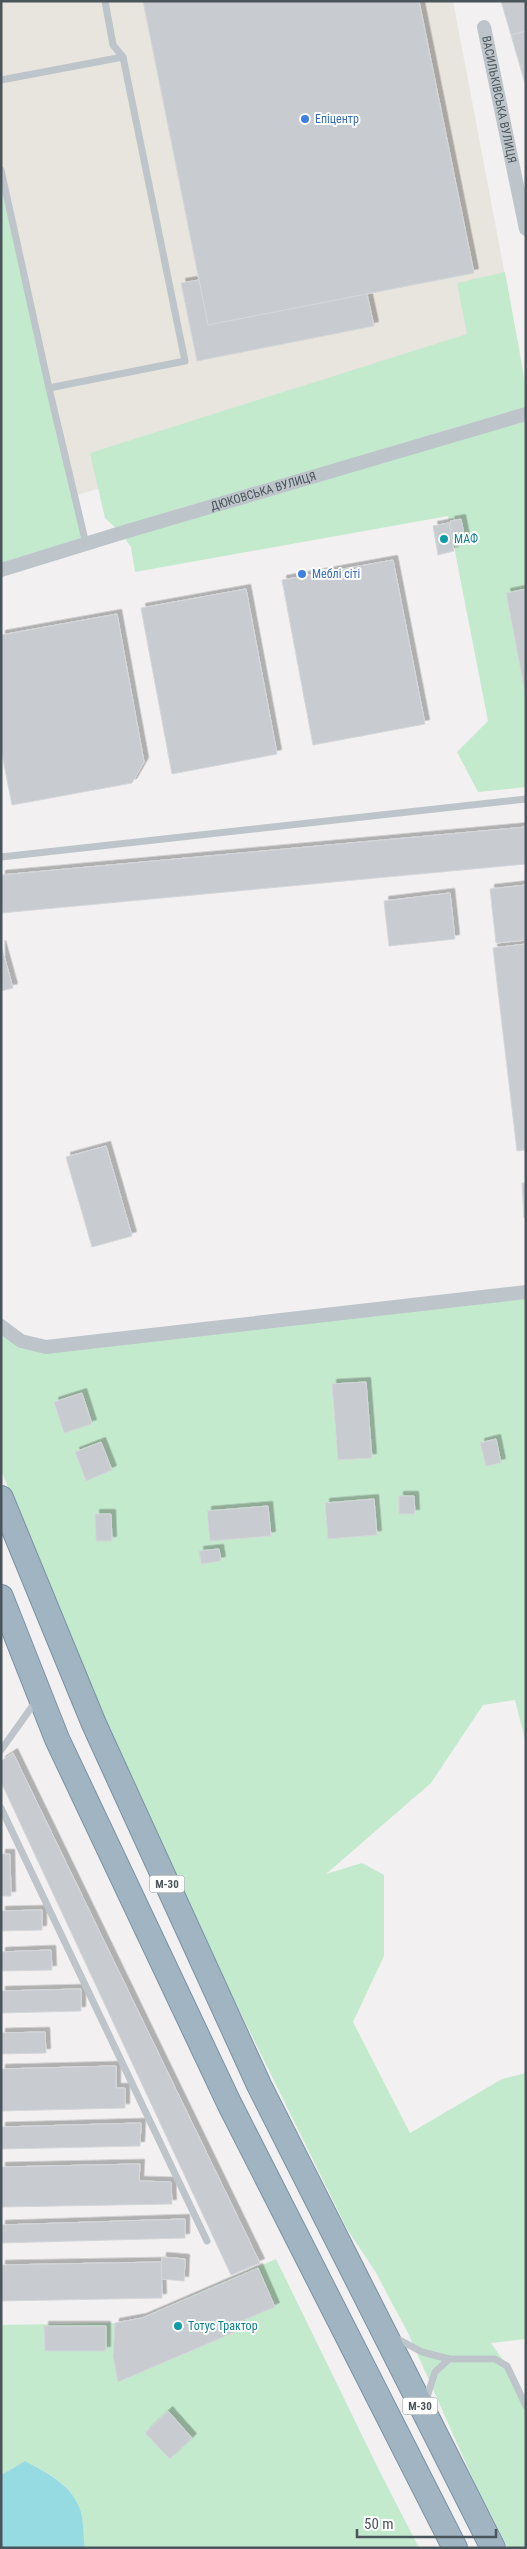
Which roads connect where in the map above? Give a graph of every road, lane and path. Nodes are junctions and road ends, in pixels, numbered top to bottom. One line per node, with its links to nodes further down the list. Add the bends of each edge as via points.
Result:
1 (105, 1): 3 (lane, via 113,45)
2 (484, 27): 6 (street, ВАСИЛЬКІВСЬКА ВУЛИЦЯ)
3 (123, 57): 4 (lane); 7 (lane, via 185,360)
4 (1, 80)
5 (1, 170): 7 (lane)
6 (526, 229)
7 (49, 388): 9 (lane)
8 (526, 414): 9 (street, ДЮКОВСЬКА ВУЛИЦЯ)
9 (86, 544): 10 (street, ДЮКОВСЬКА ВУЛИЦЯ)
10 (1, 570)
11 (526, 799): 12 (lane)
12 (1, 858)
13 (526, 1292): 14 (street, via 46,1347 21,1341)
14 (1, 1326)
15 (1, 1498): 21 (highway, М-30, via 94,1724 259,2085)
16 (1, 1597): 17 (highway, М-30)
17 (40, 1695): 18 (lane); 25 (highway, М-30, via 57,1739 230,2103)
18 (1, 1750)
19 (1, 1808): 20 (lane)
20 (207, 2241)
21 (382, 2331): 22 (lane, via 422,2352); 24 (highway, М-30)
22 (449, 2360): 23 (lane, via 495,2359 507,2366); 24 (lane, via 435,2372)
23 (526, 2406)
24 (422, 2410): 26 (highway, М-30)
25 (455, 2548)
26 (493, 2548)

